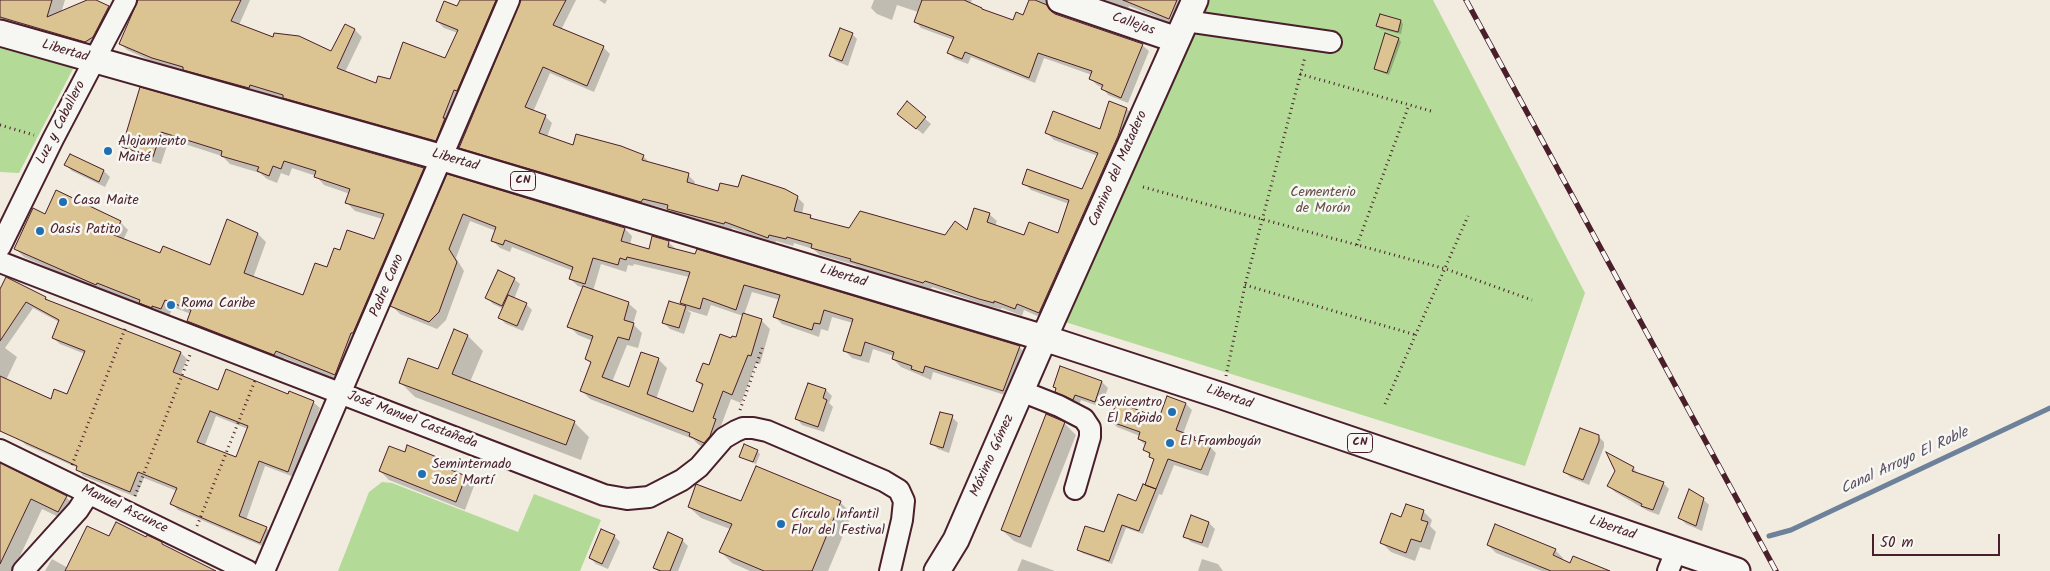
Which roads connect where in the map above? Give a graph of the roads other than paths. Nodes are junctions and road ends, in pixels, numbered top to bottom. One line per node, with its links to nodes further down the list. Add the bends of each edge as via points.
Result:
1 (126, 0): 7 (street, Luz y Caballero)
2 (509, 0): 8 (street, Padre Cano)
3 (1060, 0): 4 (main road, Callejas)
4 (1186, 20): 6 (street); 11 (main road, Camino del Matadero)
5 (0, 33): 7 (main road, Libertad / CN)
6 (1331, 42)
7 (95, 60): 8 (main road, Libertad / CN); 9 (street, Luz y Caballero)
8 (443, 158): 11 (main road, Libertad / CN); 13 (street, Padre Cano)
9 (0, 247)
10 (0, 262): 13 (street, José Manuel Castañeda)
11 (1044, 338): 12 (main road, Máximo Gómez); 17 (main road, Libertad / CN, via 1222,396)
12 (1021, 391): 15 (street, via 1059,406 1084,420 1090,428); 22 (main road, Máximo Gómez, via 956,540)
13 (341, 394): 20 (street, Padre Cano); 21 (street, José Manuel Castañeda, via 604,495 627,499 649,497 682,480 699,467 724,438 743,428 767,431 898,490 904,501)
14 (0, 450): 16 (street, Manuel Ascunce)
15 (1075, 489)
16 (89, 493): 18 (street, via 78,510); 19 (street, Manuel Ascunce)
17 (1672, 561): 23 (main road, CN)
18 (23, 571)
19 (248, 571)
20 (264, 571)
21 (890, 571)
22 (937, 571)
23 (1736, 571)

